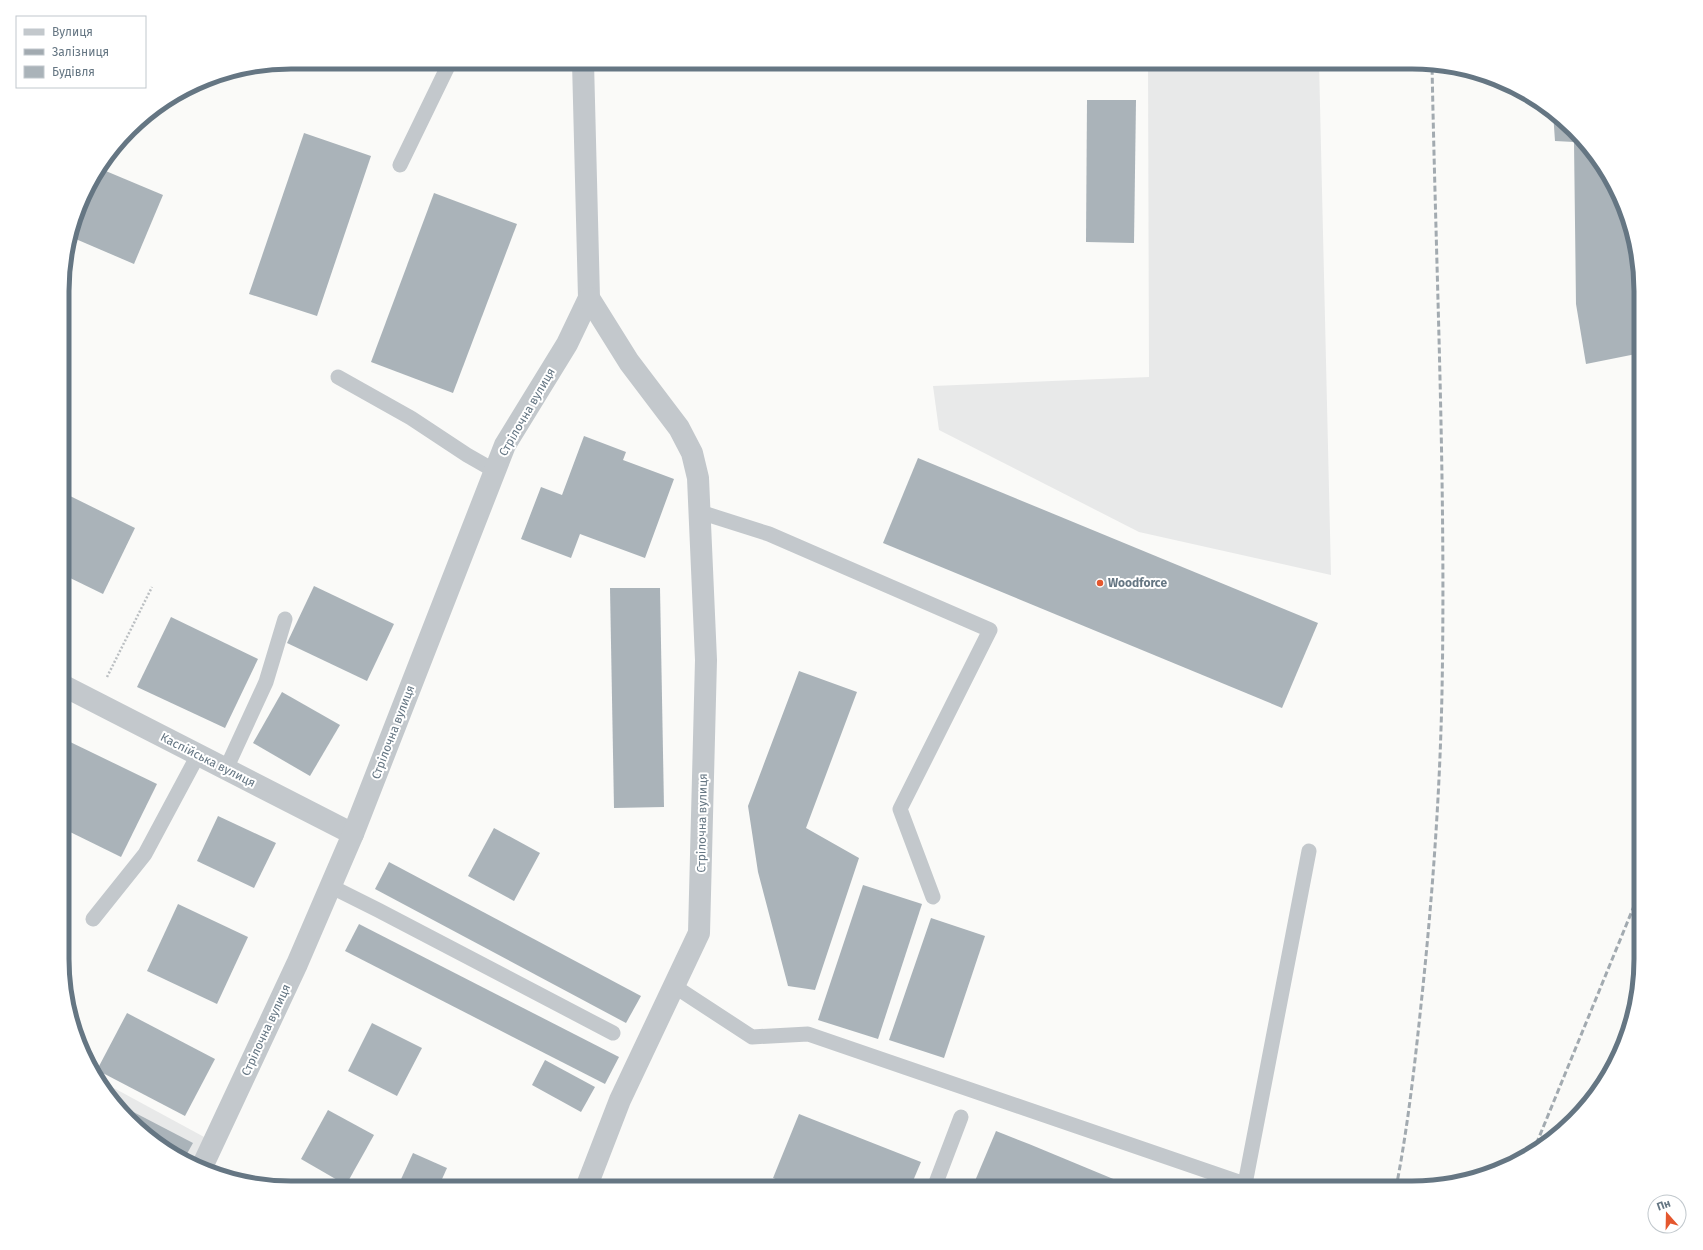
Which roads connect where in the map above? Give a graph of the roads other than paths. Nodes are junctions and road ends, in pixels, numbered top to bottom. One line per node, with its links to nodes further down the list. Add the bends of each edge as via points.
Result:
1 (447, 69): 3 (lane)
2 (583, 69): 4 (street, Стрілочна вулиця)
3 (400, 165)
4 (588, 298): 6 (street, Стрілочна вулиця, via 567,344 505,445); 7 (street, Стрілочна вулиця, via 629,362 679,428 692,453 698,478)
5 (338, 377): 6 (lane, via 411,418)
6 (495, 471): 12 (street, Стрілочна вулиця)
7 (700, 512): 15 (lane, via 769,534 990,630 900,809); 17 (street, Стрілочна вулиця, via 706,660 699,933)
8 (285, 619): 11 (lane, via 266,682)
9 (69, 689): 10 (street, Каспійська вулиця)
10 (198, 755): 11 (street, Каспійська вулиця); 16 (lane, via 145,854)
11 (226, 769): 12 (street, Каспійська вулиця)
12 (353, 834): 14 (street, Стрілочна вулиця)
13 (1309, 851): 24 (lane)
14 (330, 886): 18 (lane); 20 (street, Стрілочна вулиця, via 297,964)
15 (933, 897)
16 (93, 919)
17 (674, 986): 21 (street, Стрілочна вулиця, via 620,1100); 23 (lane, via 752,1037 808,1034)
18 (613, 1033)
19 (961, 1117): 22 (lane)
20 (203, 1163)
21 (589, 1181)
22 (937, 1181)
23 (1230, 1181)
24 (1245, 1181)

